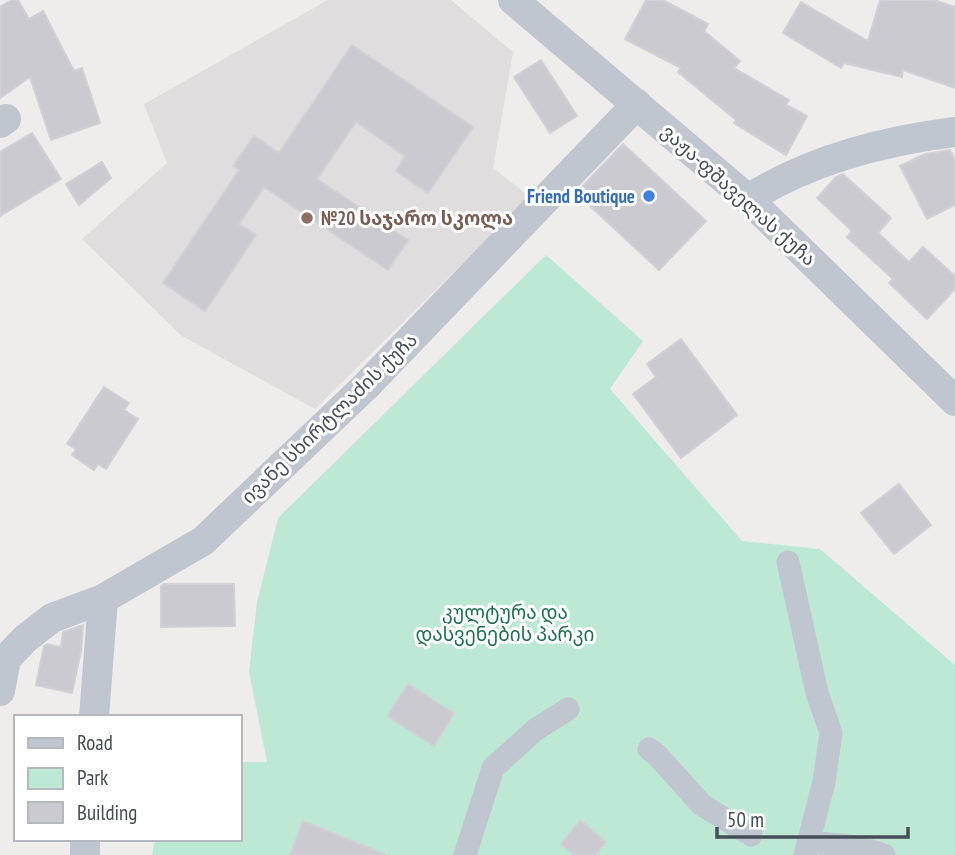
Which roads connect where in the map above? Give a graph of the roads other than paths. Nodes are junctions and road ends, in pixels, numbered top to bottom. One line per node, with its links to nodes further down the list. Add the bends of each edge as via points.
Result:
1 (513, 0): 2 (street, ვაჟა-ფშაველას ქუჩა)
2 (637, 104): 4 (street, ვაჟა-ფშაველას ქუჩა); 7 (street, ივანე სხირტლაძის ქუჩა, via 366,386 203,541)
3 (955, 132): 4 (street, via 835,157 775,181)
4 (748, 199): 5 (street, ვაჟა-ფშაველას ქუჩა)
5 (955, 401)
6 (788, 562): 13 (street, via 817,693 831,733)
7 (103, 598): 8 (street, ივანე სხირტლაძის ქუჩა, via 52,618 25,639 6,659); 10 (street)
8 (0, 691)
9 (568, 709): 14 (street, via 535,730 493,768)
10 (94, 715)
11 (649, 749): 12 (street, via 702,805)
12 (751, 835)
13 (808, 848): 15 (street, via 858,847)
14 (465, 855)
15 (884, 855)

